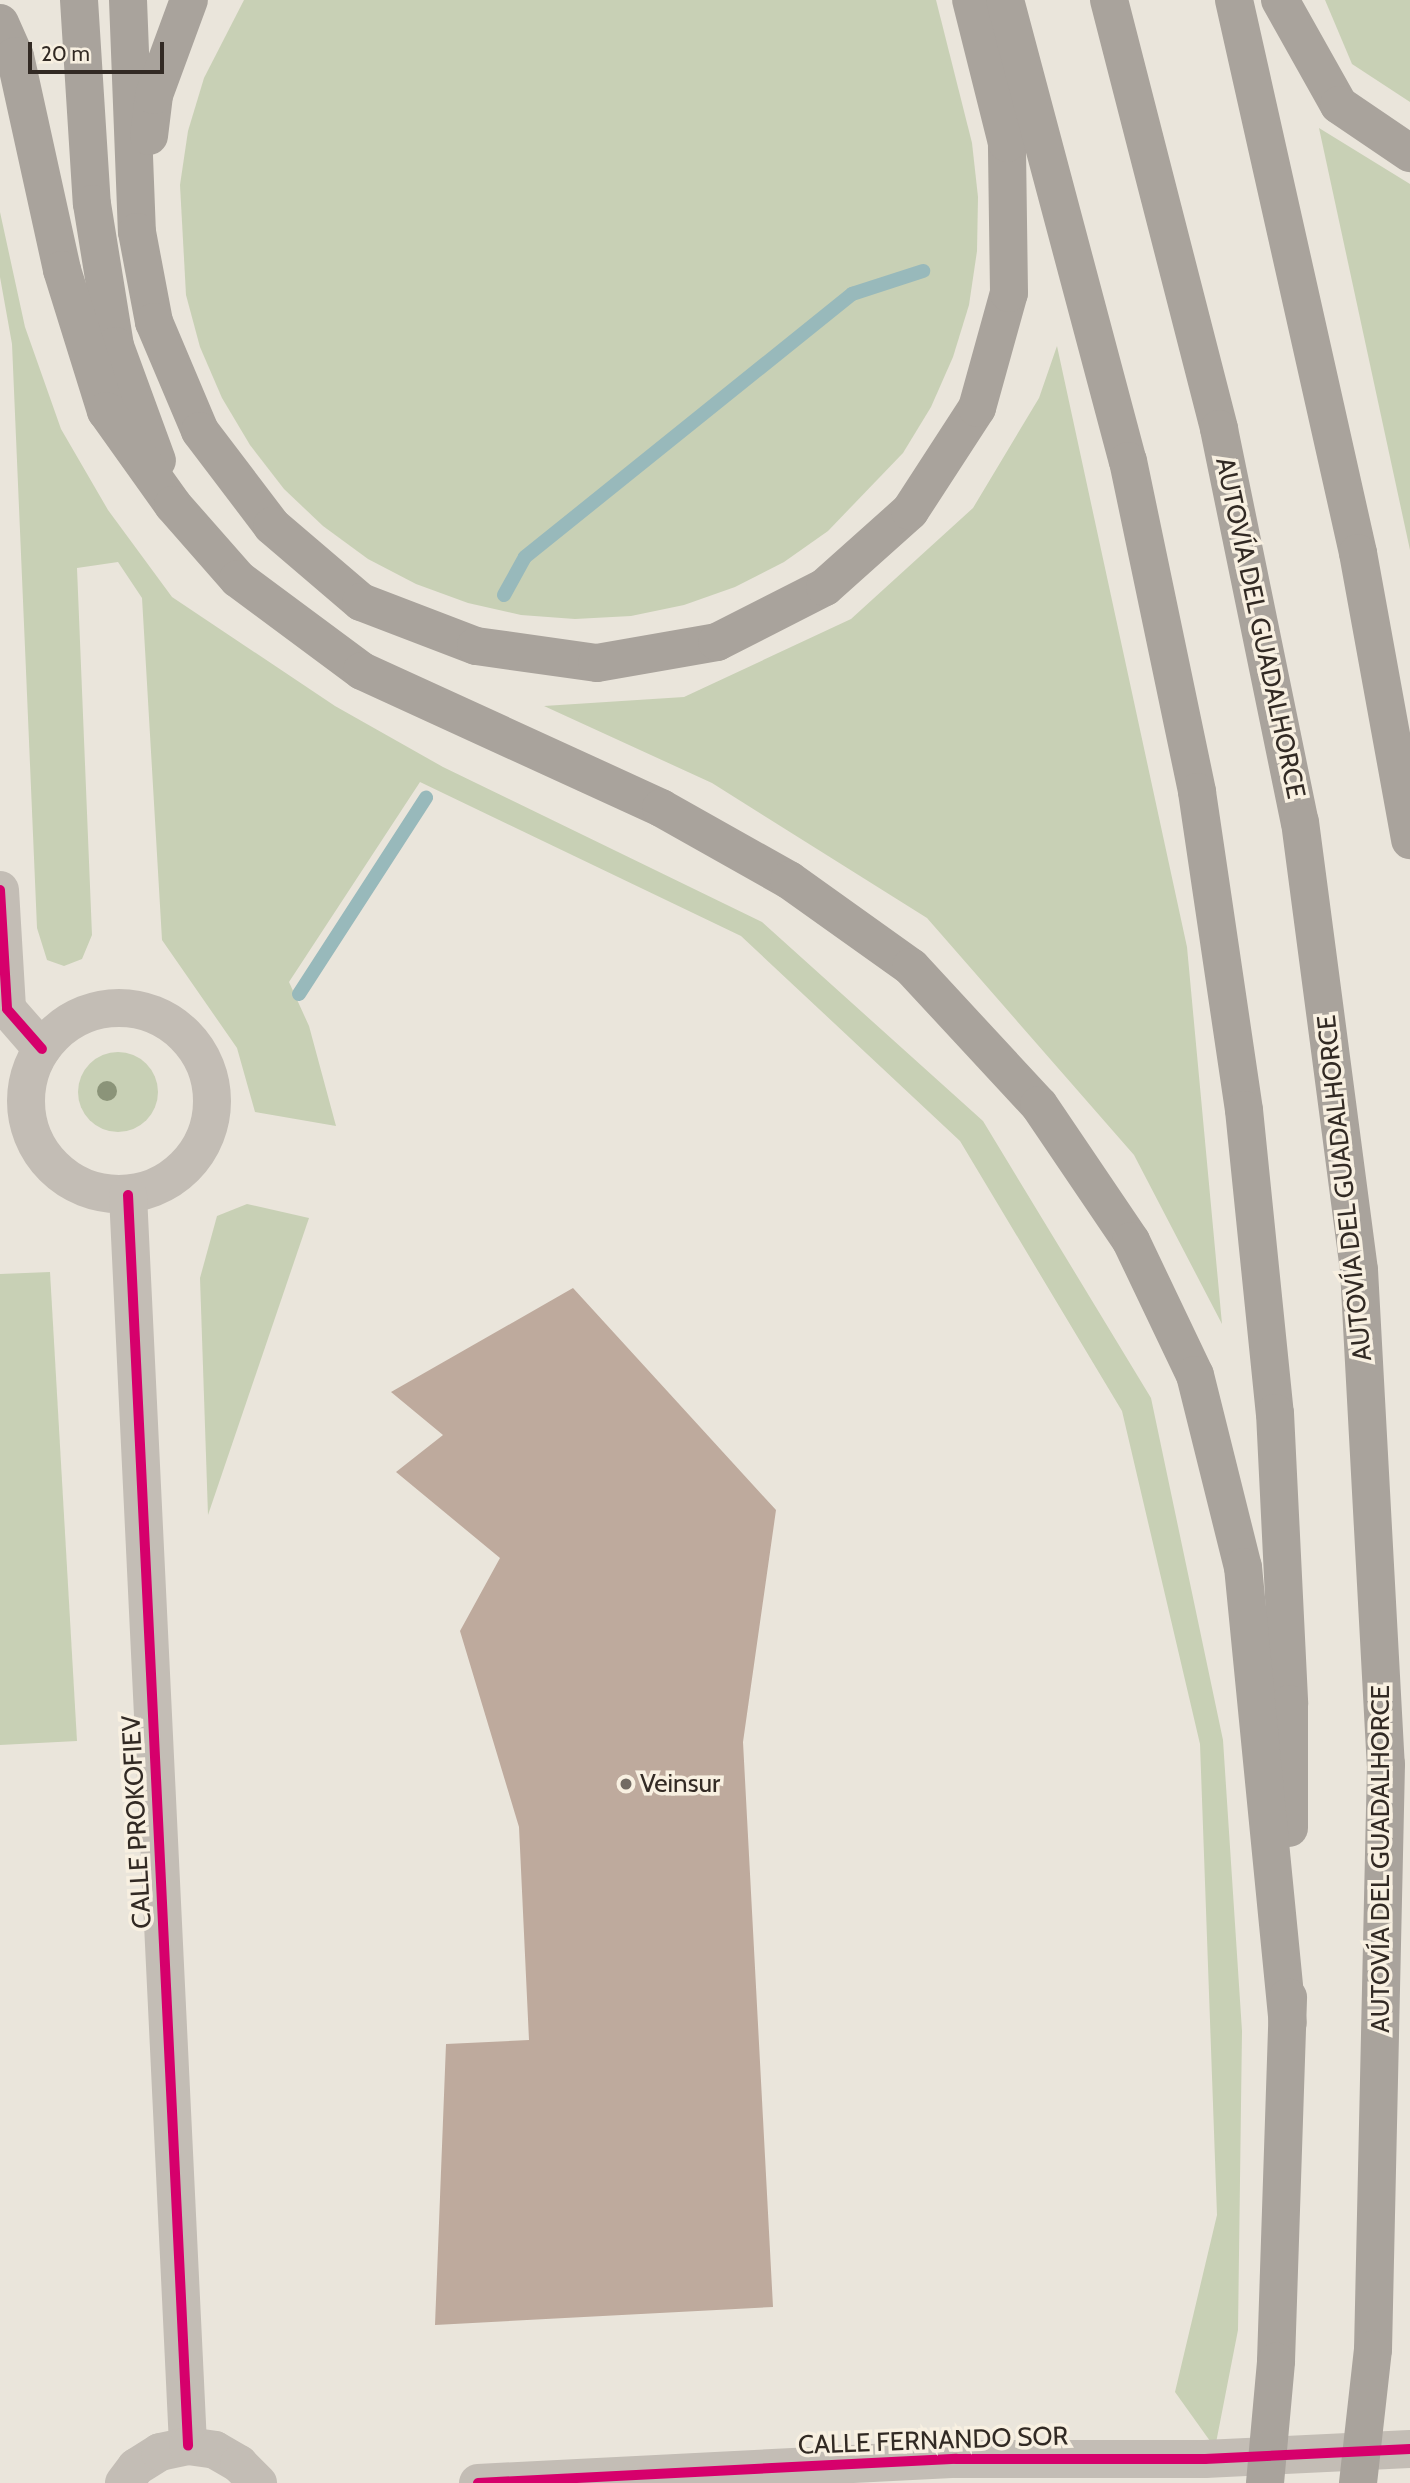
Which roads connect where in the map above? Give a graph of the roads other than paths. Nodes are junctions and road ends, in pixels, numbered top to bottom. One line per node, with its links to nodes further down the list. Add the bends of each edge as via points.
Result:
1 (79, 0): 12 (highway, via 92,204 115,346)
2 (128, 0): 11 (highway)
3 (189, 0): 11 (highway, via 154,95)
4 (971, 0): 11 (highway, via 1007,143 1009,279 977,408 910,512 825,587 717,642 597,663 476,646 361,601 272,526 200,431 154,321)
5 (1005, 0): 18 (highway, via 1128,461 1197,792 1244,1110 1275,1413 1290,1704)
6 (1109, 0): 25 (highway, AUTOVÍA DEL GUADALHORCE, bridge, via 1219,429 1300,822 1359,1270 1387,1764 1373,2350)
7 (1234, 0): 13 (highway, via 1358,553)
8 (1280, 0): 10 (highway, via 1339,105)
9 (0, 23): 12 (highway, via 15,56 62,270 106,411)
10 (1410, 153)
11 (137, 232)
12 (173, 505): 18 (highway, via 238,579 362,671 661,808 789,880 911,967 1039,1105 1131,1241 1195,1376 1243,1567)
13 (1410, 840)
14 (0, 890): 15 (street, via 7,1009)
15 (42, 1049): 16 (street); 17 (street, via 63,1026 90,1011 121,1007 152,1012 200,1052 211,1081 212,1102 204,1142 186,1169 159,1187)
16 (13, 1113): 17 (street, via 50,1165 73,1182 99,1193)
17 (128, 1195): 19 (street, CALLE PROKOFIEV)
18 (1288, 2023): 24 (highway, bridge, via 1276,2361)
19 (188, 2446): 21 (street, via 160,2452 136,2467); 22 (street, via 215,2450 239,2463)
20 (1400, 2449): 23 (street, CALLE FERNANDO SOR, via 1205,2459 956,2459)
21 (124, 2483)
22 (258, 2483)
23 (478, 2483)
24 (1265, 2483)
25 (1358, 2483)

